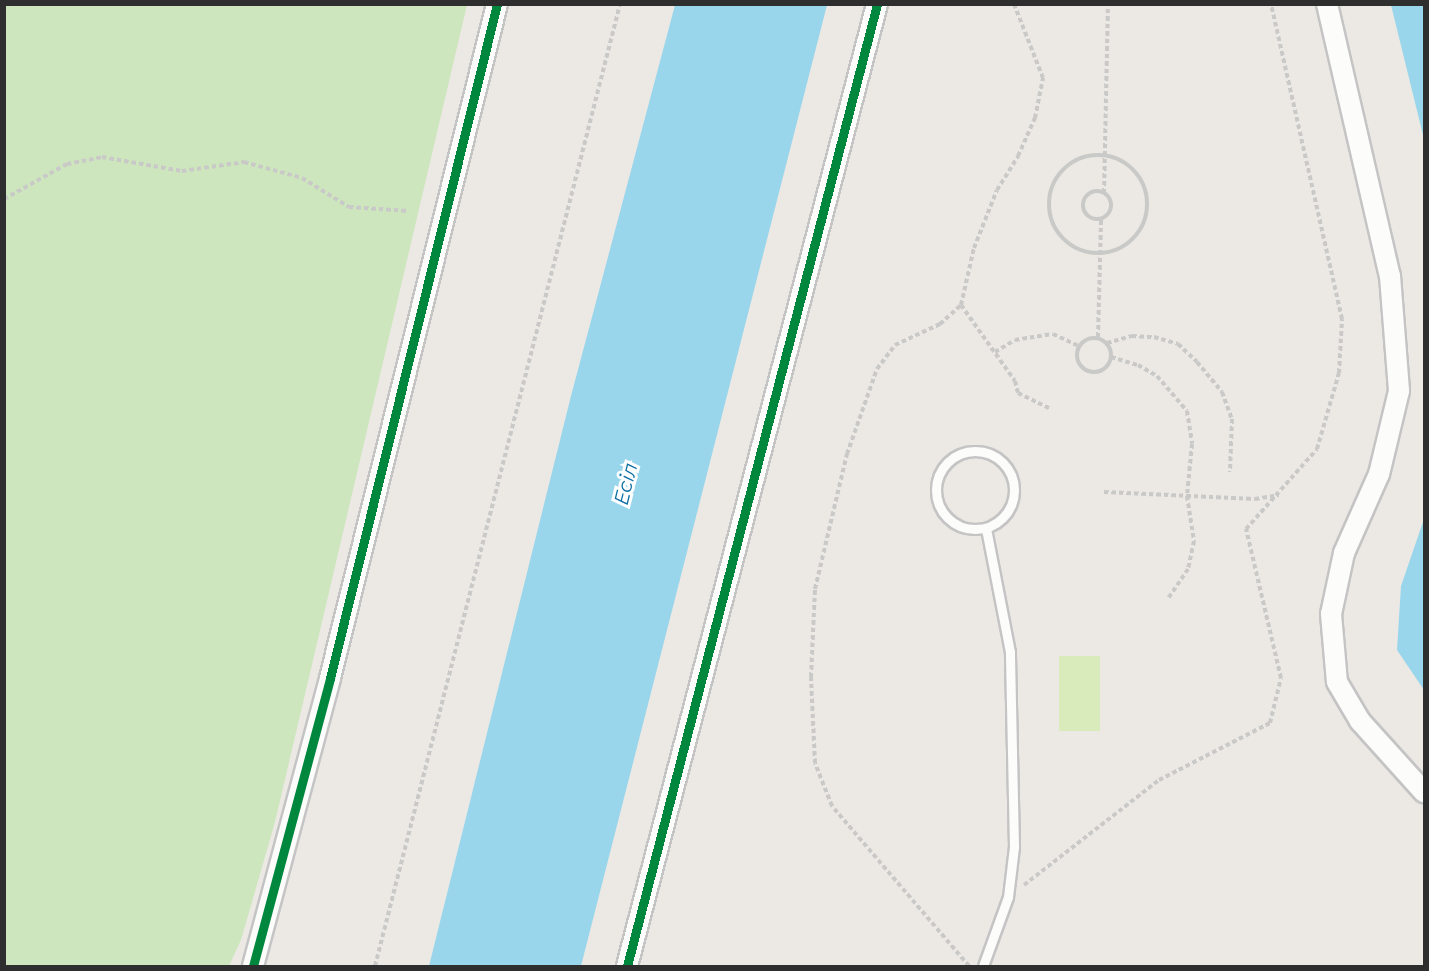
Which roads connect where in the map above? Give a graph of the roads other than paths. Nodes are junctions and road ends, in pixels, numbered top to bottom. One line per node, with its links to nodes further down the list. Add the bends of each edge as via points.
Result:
1 (497, 4): 6 (street, via 330,678)
2 (877, 4): 7 (street)
3 (1327, 4): 5 (street, via 1390,276 1399,391 1379,474 1344,553 1331,614 1337,682 1360,722)
4 (986, 528): 4 (lane, via 1005,517 1014,496 1012,474 997,457 976,450 955,456 939,472 936,495 944,515 963,528); 8 (lane, via 1010,652 1014,847 1008,897)
5 (1425, 792)
6 (253, 966)
7 (627, 966)
8 (983, 966)

